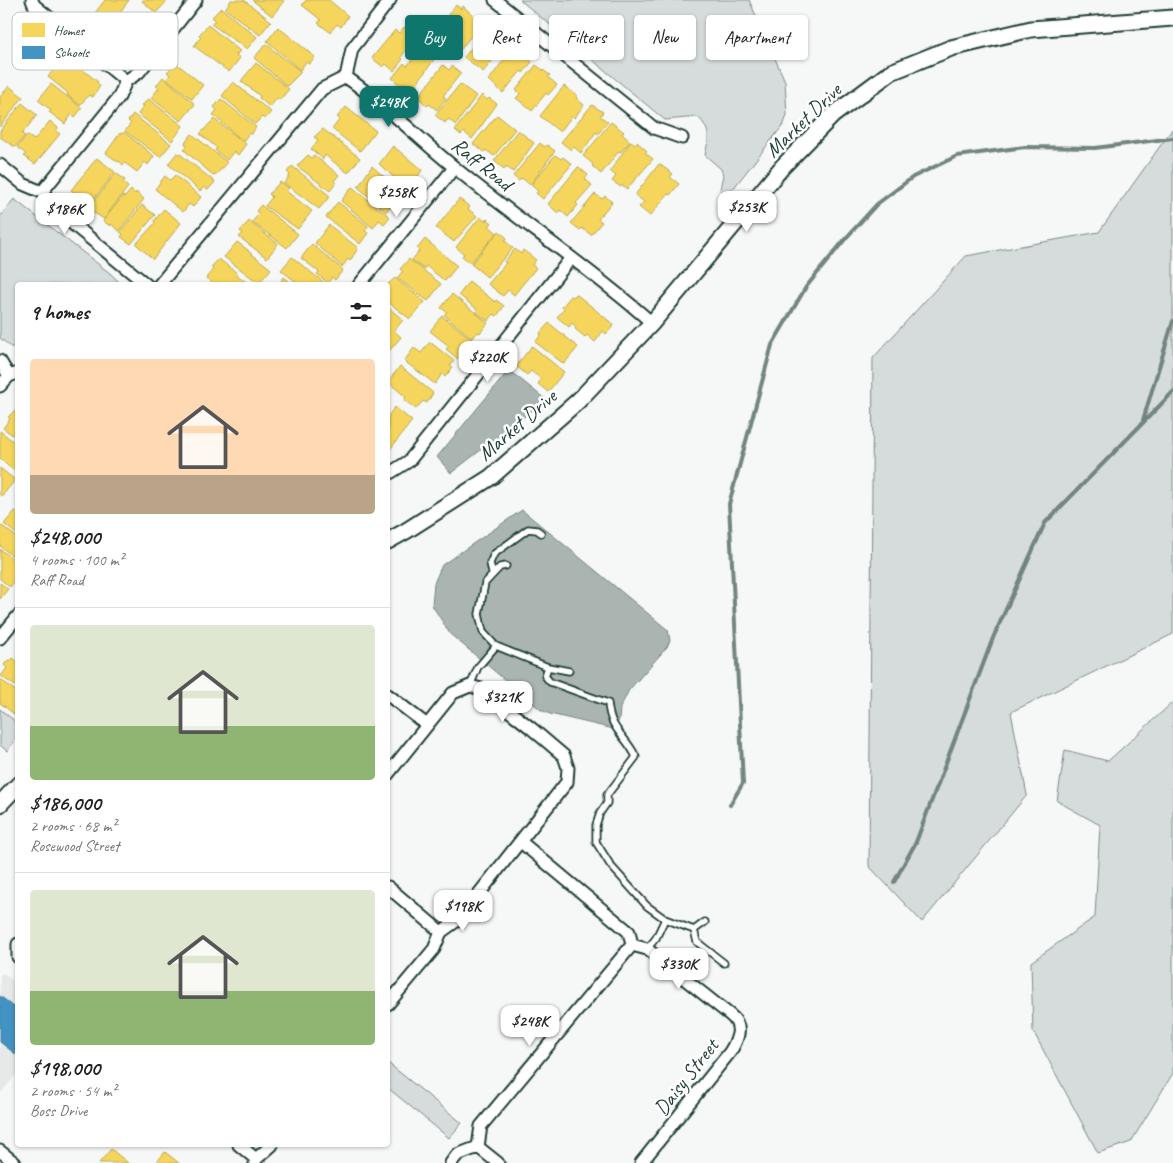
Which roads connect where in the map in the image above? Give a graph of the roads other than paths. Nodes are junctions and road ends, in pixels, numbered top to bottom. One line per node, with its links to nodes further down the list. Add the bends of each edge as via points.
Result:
1 (32, 0): 5 (street)
2 (196, 0): 7 (street)
3 (390, 0): 10 (street, via 352,49)
4 (495, 0): 12 (street, via 654,128)
5 (42, 12)
6 (1173, 18): 20 (street, Market Drive, via 1032,29 951,48 891,72 833,115 796,153)
7 (178, 23)
8 (113, 70): 11 (street)
9 (141, 70): 11 (street)
10 (346, 77): 14 (street, Raff Road); 18 (street, via 322,89)
11 (126, 81): 15 (street, via 119,97)
12 (682, 138)
13 (0, 165): 15 (street, via 23,184)
14 (454, 168): 16 (street, Raff Road); 19 (street)
15 (42, 192): 17 (street, via 58,212)
16 (571, 258): 20 (street, Raff Road); 24 (street, via 408,461)
17 (143, 282)
18 (161, 282)
19 (361, 282)
20 (652, 323): 26 (street, Market Drive, via 578,401 491,477)
21 (0, 361): 22 (street)
22 (13, 375): 23 (street)
23 (0, 386)
24 (390, 473)
25 (541, 533): 28 (lane, via 528,529 494,554 490,563)
26 (390, 540)
27 (506, 566): 28 (lane, via 500,566)
28 (492, 573): 31 (lane, via 484,583 479,614 483,632)
29 (15, 620): 30 (street)
30 (0, 638)
31 (496, 646): 32 (lane); 34 (lane, via 478,667)
32 (548, 667): 33 (lane); 42 (lane, via 545,676 550,682 608,702 613,724 636,757 607,795 608,803 596,825 596,842 611,866 647,906)
33 (569, 671)
34 (470, 686): 36 (street, via 453,693); 40 (street, via 481,689 531,728 564,756 568,768 567,782)
35 (390, 697): 36 (street)
36 (427, 725): 37 (street)
37 (390, 771)
38 (15, 788): 39 (street)
39 (0, 804)
40 (521, 842): 45 (street, via 459,919); 46 (street, via 629,932)
41 (390, 889): 45 (street)
42 (665, 919): 44 (lane); 47 (lane)
43 (705, 922): 44 (lane)
44 (694, 930): 48 (lane, via 697,942)
45 (441, 932): 49 (street, via 434,949)
46 (632, 945): 47 (street, Daisy Street); 50 (street, via 481,1126)
47 (647, 949): 58 (street, Daisy Street, via 734,1018 739,1026 738,1039 730,1052)
48 (724, 963)
49 (390, 1002)
50 (478, 1146): 56 (street, via 457,1155); 57 (street)
51 (241, 1147): 54 (street)
52 (270, 1147): 54 (street)
53 (0, 1151): 55 (street)
54 (255, 1161)
55 (15, 1163)
56 (451, 1163)
57 (498, 1163)
58 (641, 1163)

